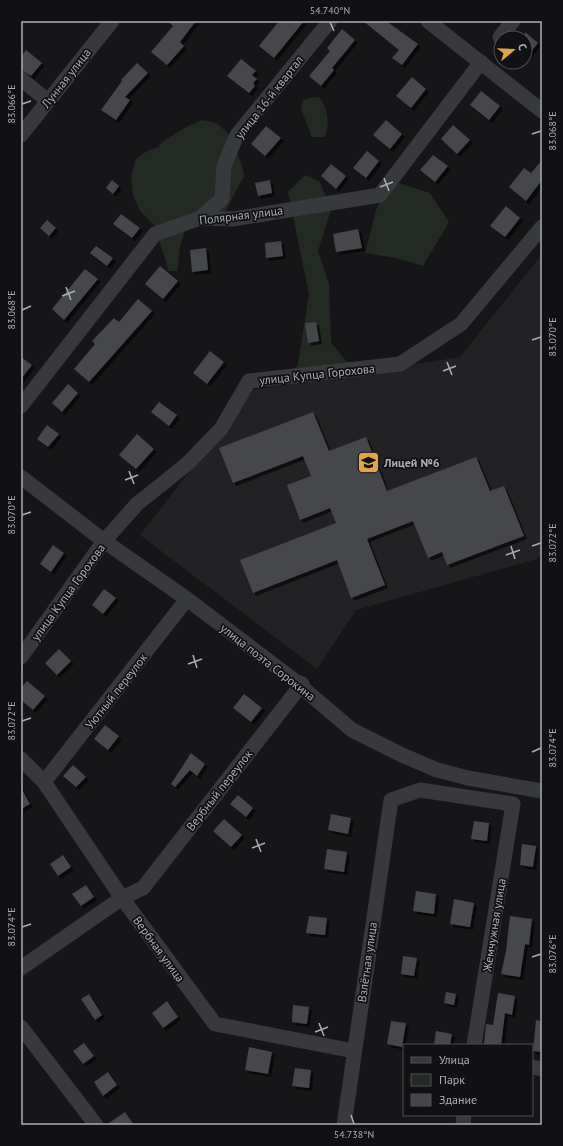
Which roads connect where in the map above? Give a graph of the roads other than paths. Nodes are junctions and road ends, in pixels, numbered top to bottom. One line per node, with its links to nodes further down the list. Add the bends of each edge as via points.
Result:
1 (112, 21): 8 (street, Лунная улица)
2 (330, 21): 11 (street, улица 16-й квартал, via 237,135 224,166 222,199)
3 (428, 21): 6 (street)
4 (513, 21): 5 (street)
5 (506, 30)
6 (480, 62): 9 (street); 11 (street, Полярная улица, via 380,195 233,218)
7 (21, 79): 8 (street)
8 (48, 101): 10 (street, Лунная улица)
9 (542, 111)
10 (21, 135)
11 (200, 218): 13 (street, Полярная улица, via 155,234)
12 (542, 227): 15 (street, улица Купца Горохова, via 461,324 400,364 250,382 221,428 187,464 137,504)
13 (21, 406)
14 (21, 477): 15 (street, улица поэта Сорокина)
15 (104, 541): 16 (street, улица поэта Сорокина); 17 (street, улица Купца Горохова)
16 (187, 599): 18 (street, улица поэта Сорокина); 20 (street, Уютный переулок)
17 (21, 657)
18 (291, 678): 21 (street, улица поэта Сорокина, via 352,730 402,756 437,770); 23 (street, Вербный переулок, via 302,684 143,888)
19 (21, 759): 20 (street, Вербная улица)
20 (44, 782): 23 (street, Вербная улица)
21 (542, 791)
22 (513, 804): 26 (street, Жемчужная улица); 27 (street, Взлётная улица, via 420,790 391,800)
23 (122, 898): 24 (street); 27 (street, Вербная улица, via 215,1024)
24 (21, 968)
25 (21, 1027): 28 (street)
26 (474, 1044)
27 (354, 1051): 29 (street, Взлётная улица)
28 (96, 1125)
29 (344, 1125)

